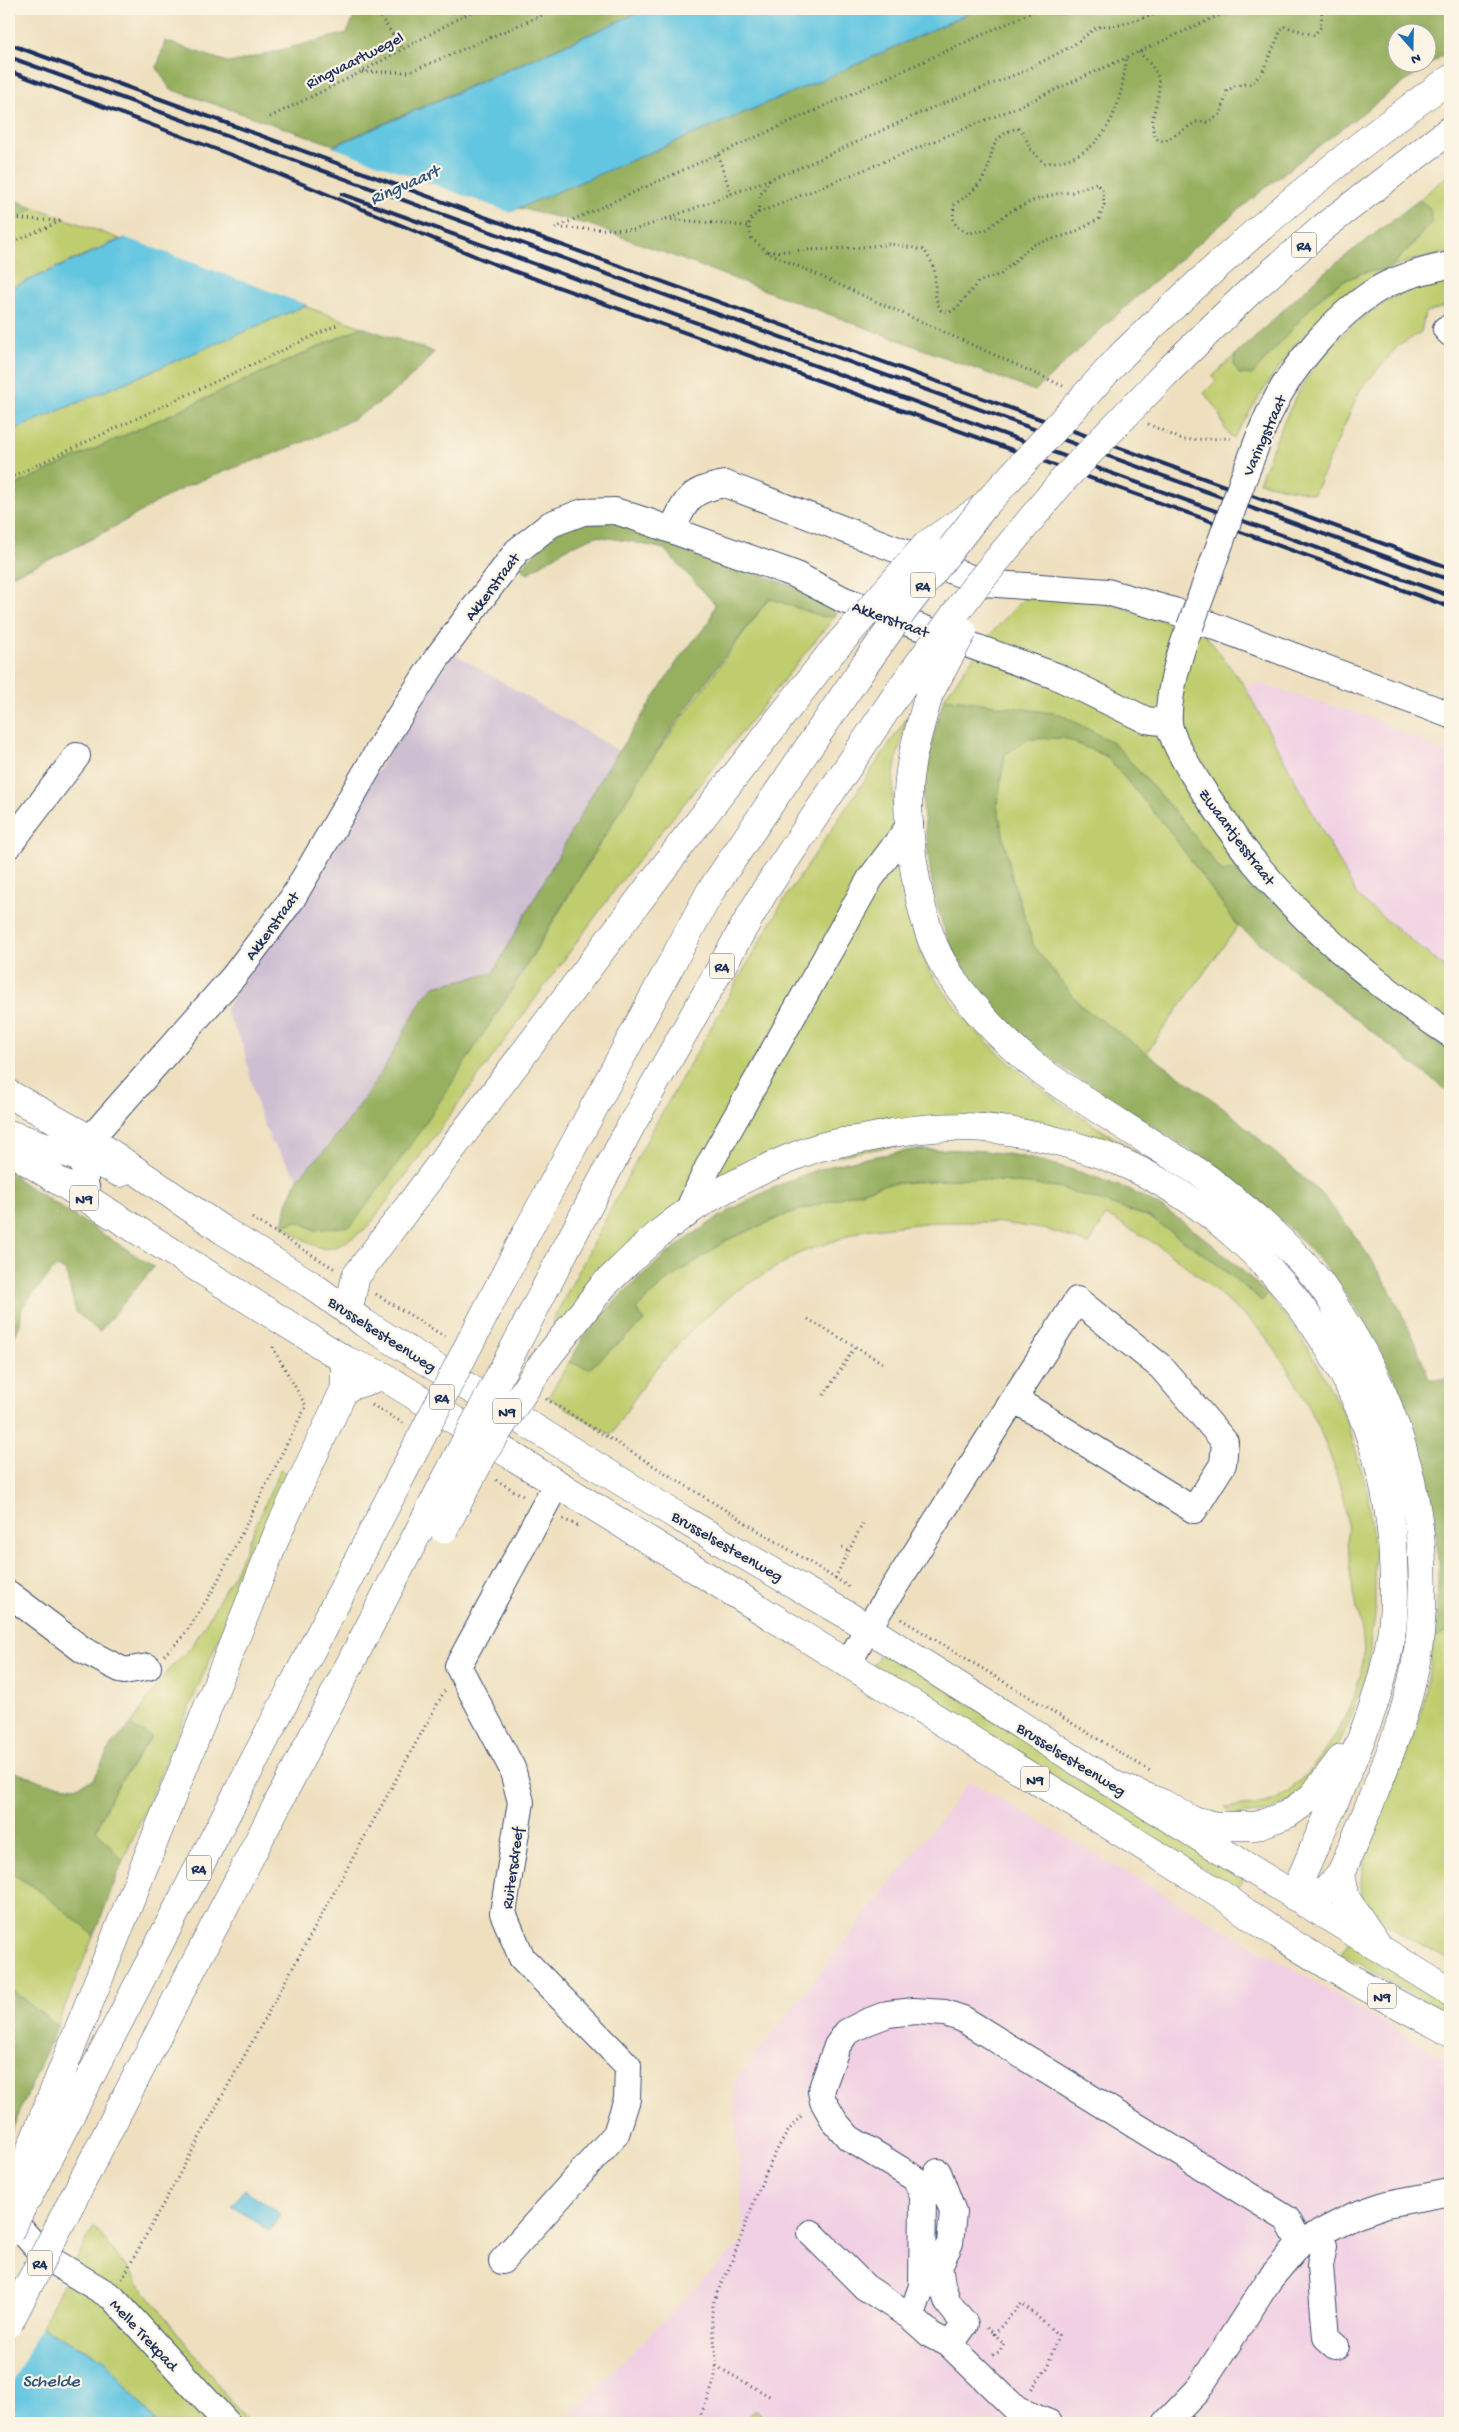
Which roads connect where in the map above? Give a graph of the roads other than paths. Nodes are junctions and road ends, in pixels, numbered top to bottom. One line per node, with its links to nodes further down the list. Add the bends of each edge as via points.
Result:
1 (1450, 79): 4 (main road, R4, bridge, via 1288,202 1205,275 1123,354)
2 (1450, 130): 6 (main road, R4, bridge, via 1325,226 1247,294 1064,479)
3 (1450, 265): 8 (street, Varingstraat, bridge, via 1400,278 1375,291 1347,312 1312,349 1286,384 1271,409 1244,477 1179,654)
4 (985, 505): 20 (main road, bridge, via 927,544 831,653 683,842 356,1276); 41 (main road, R4, bridge, via 864,666 710,892 528,1230 356,1564)
5 (672, 530): 7 (street, via 693,494 705,487 725,484 984,583 1107,592 1165,608); 8 (street, Akkerstraat, via 794,574 844,600 1056,676 1146,720); 16 (street, Akkerstraat, via 615,511 583,512 551,524 517,551 437,658 396,721 292,899 234,976)
6 (974, 588): 10 (main road, bridge, via 963,630 929,694 913,755 908,796); 27 (main road, R4, bridge, via 901,688 764,892 633,1122 562,1256)
7 (1450, 715)
8 (1169, 723): 12 (street, Zwaantjesstraat, via 1189,770 1254,863 1360,970)
9 (78, 756): 11 (street)
10 (910, 825): 19 (street, via 870,879 709,1165); 34 (main road, via 916,878 930,935 941,960 977,1010 1039,1069 1204,1176 1274,1234 1317,1279 1348,1326 1390,1410 1415,1498 1423,1564 1420,1636 1404,1717)
11 (9, 845)
12 (1450, 1034)
13 (9, 1094): 16 (main road)
14 (9, 1120): 16 (main road, via 64,1137)
15 (9, 1134): 16 (main road)
16 (87, 1149): 18 (street, via 84,1176); 20 (main road, Brusselsesteenweg / N9, via 111,1168 310,1284)
17 (9, 1150): 18 (main road, N9)
18 (89, 1200): 21 (main road, N9)
19 (686, 1215): 27 (main road, bridge, via 663,1230 603,1286 534,1377); 32 (main road, via 729,1186 813,1149 890,1133 962,1126 1022,1133 1079,1146 1141,1171 1198,1207 1243,1241 1290,1292 1331,1350 1361,1410 1376,1455 1392,1539 1394,1598 1390,1642)
20 (348, 1312): 21 (main road); 26 (main road, Brusselsesteenweg / N9)
21 (345, 1360): 22 (main road, N9); 23 (main road)
22 (382, 1376): 23 (main road); 25 (main road, N9); 26 (main road, via 411,1367 637,1504)
23 (345, 1388): 41 (main road, via 278,1532)
24 (1014, 1399): 24 (street, via 1194,1510 1223,1464 1225,1442 1161,1367 1077,1300); 29 (street)
25 (557, 1483): 30 (main road, N9); 48 (street, Ruitersdreef, via 458,1666 512,1768 521,1802 504,1913 522,1958 628,2066 626,2099 616,2134)
26 (666, 1510): 29 (main road, Brusselsesteenweg / N9, via 827,1588)
27 (434, 1525): 50 (main road, R4, bridge, via 411,1551)
28 (9, 1594): 31 (street, via 83,1650 124,1671)
29 (875, 1617): 30 (street); 33 (main road, Brusselsesteenweg / N9)
30 (848, 1664): 35 (main road, N9)
31 (148, 1667)
32 (1364, 1731): 33 (main road, via 1313,1796 1288,1814 1256,1826 1216,1826 1190,1819 1162,1803); 36 (main road)
33 (1115, 1785): 36 (main road, Brusselsesteenweg / N9)
34 (1340, 1874): 36 (main road, via 1328,1888); 37 (main road, via 1346,1899)
35 (1222, 1895): 36 (main road, via 1267,1910); 38 (main road, N9, via 1257,1922)
36 (1299, 1903): 37 (main road, Brusselsesteenweg / N9); 38 (main road, via 1308,1932)
37 (1379, 1947): 39 (main road, Brusselsesteenweg / N9)
38 (1334, 1970): 40 (main road, N9)
39 (1450, 1992)
40 (1450, 2032)
41 (34, 2165): 44 (main road, via 18,2186)
42 (938, 2172): 51 (street, via 953,2212 950,2242 939,2266 942,2285 948,2303 965,2324)
43 (1450, 2192): 47 (street, via 1387,2204)
44 (15, 2212): 45 (main road, bridge); 53 (street, Melle Trekpad, via 44,2256 112,2297)
45 (9, 2233)
46 (811, 2233): 49 (street, via 865,2287)
47 (1310, 2238): 49 (street, via 1287,2219 964,2020 945,2013 914,2011 888,2014 847,2032 830,2060 820,2091 835,2122 849,2138 916,2179 923,2196 922,2286); 52 (street, via 1324,2246 1320,2266 1326,2337); 55 (street, via 1269,2280 1197,2391)
48 (502, 2261)
49 (911, 2318): 51 (street, via 931,2335)
50 (9, 2324)
51 (950, 2345): 54 (street, via 1017,2410)
52 (1336, 2346)
53 (228, 2423)
54 (1049, 2423)
55 (1166, 2423)

